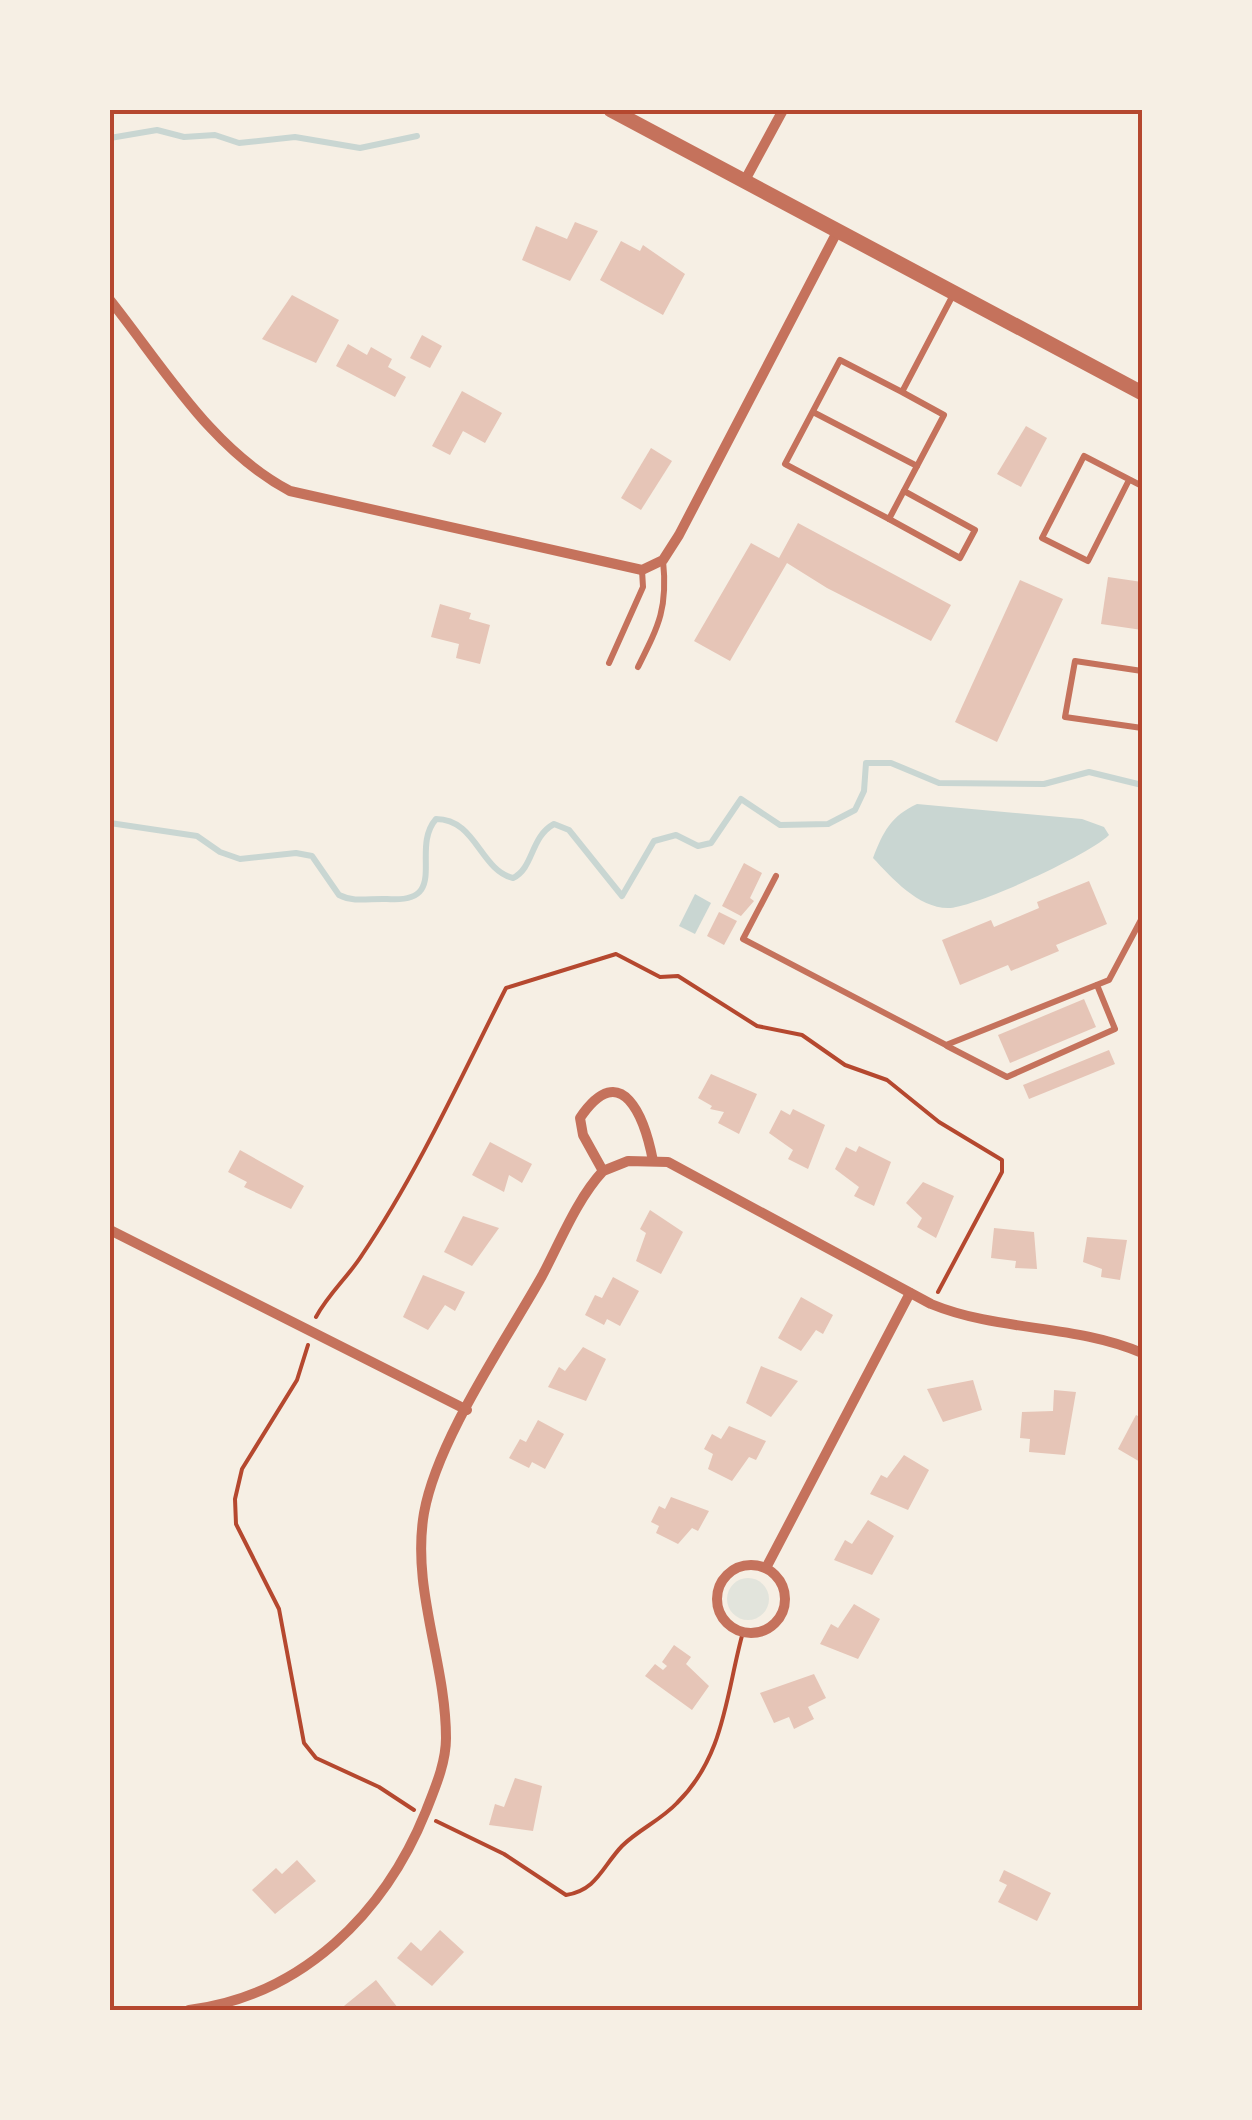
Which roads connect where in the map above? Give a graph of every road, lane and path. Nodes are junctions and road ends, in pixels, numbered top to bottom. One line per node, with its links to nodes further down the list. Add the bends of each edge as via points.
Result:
1 (611, 110): 3 (street)
2 (783, 110): 3 (street)
3 (744, 182): 4 (street)
4 (837, 232): 5 (street); 15 (street)
5 (953, 294): 7 (street); 8 (lane)
6 (110, 300): 16 (street, via 230,449 254,472 290,491)
7 (1140, 387)
8 (902, 392): 9 (lane, via 840,360); 10 (lane, via 944,414)
9 (812, 412): 10 (lane); 14 (lane, via 785,464)
10 (917, 466): 13 (lane)
11 (1130, 480): 11 (lane, via 1084,456 1042,538 1088,561); 12 (lane)
12 (1142, 486)
13 (904, 491): 14 (lane); 14 (lane, via 975,530 960,558)
14 (889, 519)
15 (663, 560): 16 (street); 18 (lane, via 667,598)
16 (642, 570): 17 (lane, via 643,588)
17 (609, 664)
18 (638, 668)
19 (1142, 671): 20 (lane, via 1075,661 1066,716)
20 (1142, 728)
21 (776, 876): 24 (lane, via 743,939)
22 (1142, 918): 23 (lane, via 1109,980)
23 (1097, 985): 24 (lane); 24 (lane, via 1115,1029 1007,1078)
24 (946, 1045)
25 (653, 1160): 26 (street); 26 (street, via 640,1109 613,1092 592,1100 580,1118); 28 (street, via 668,1162)
26 (603, 1171): 32 (street)
27 (110, 1230): 30 (street)
28 (910, 1293): 29 (street); 33 (street)
29 (931, 1304): 30 (path, via 1002,1172 1002,1160 887,1080 845,1065 802,1035 757,1026 678,976 660,977 616,954 506,988 404,1185 360,1259 335,1285); 31 (street, via 967,1319 1094,1338)
30 (312, 1331): 32 (street); 35 (path, via 297,1380 242,1470 236,1524 279,1609 304,1743 316,1758)
31 (1142, 1354)
32 (468, 1410): 35 (street, via 430,1486 419,1558 442,1677 446,1744)
33 (766, 1568): 34 (street, via 782,1583 781,1615 765,1630); 34 (street, via 746,1565 721,1583 720,1613)
34 (743, 1632): 35 (path, via 718,1744 704,1771 582,1892 566,1895 504,1854)
35 (424, 1815): 36 (street, via 396,1874 348,1934 281,1982)
36 (188, 2010)

